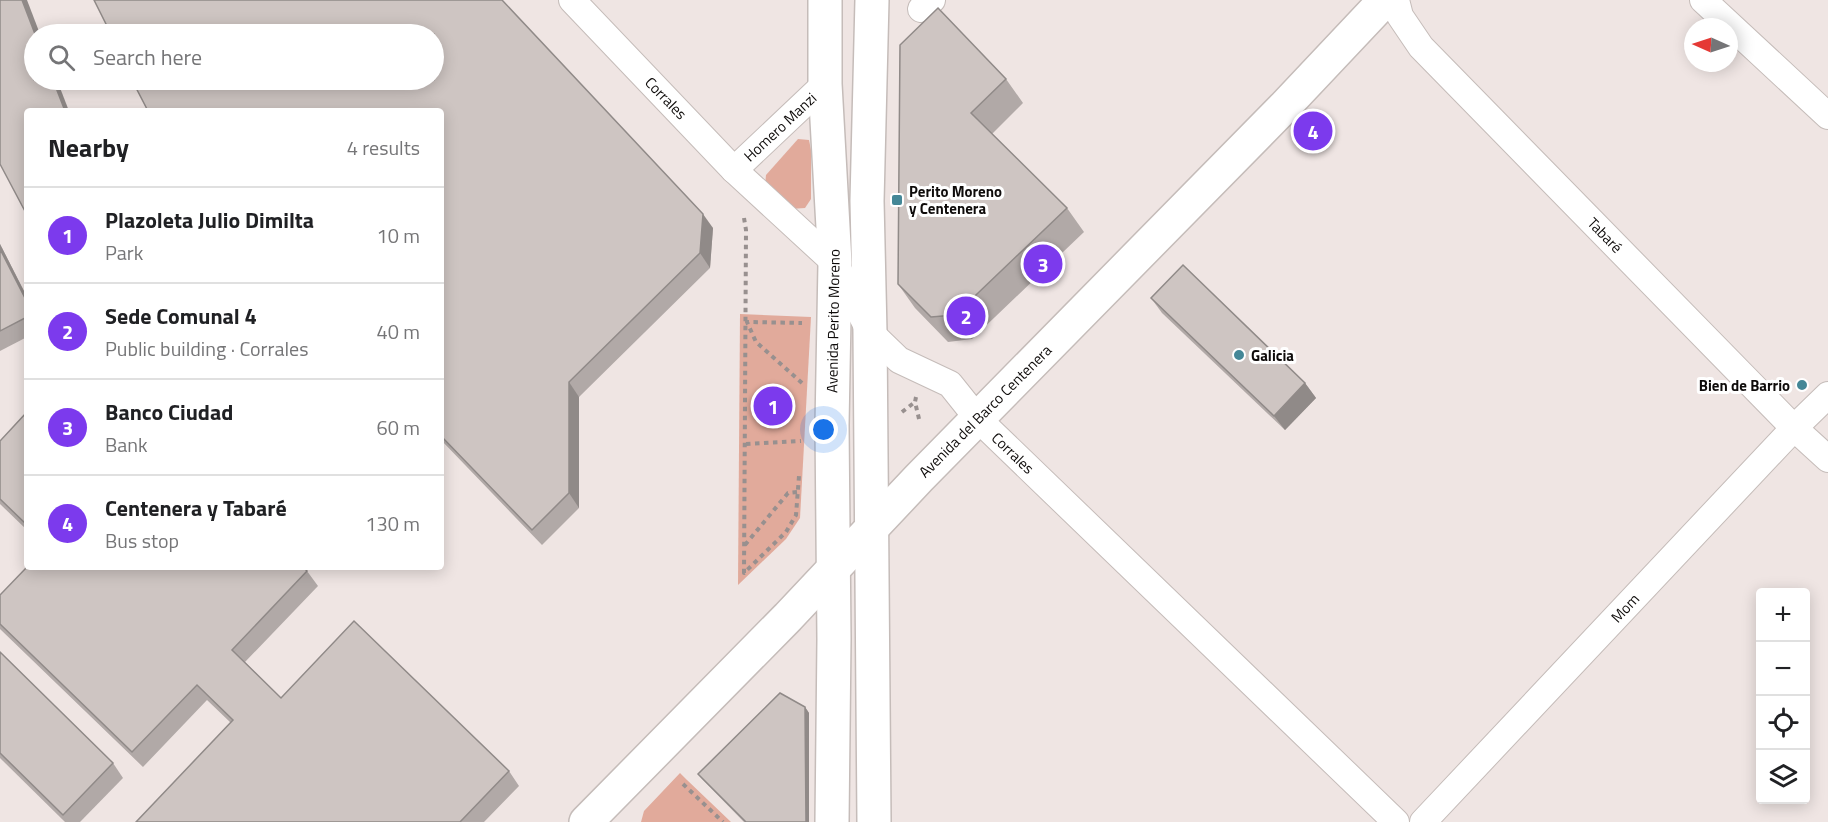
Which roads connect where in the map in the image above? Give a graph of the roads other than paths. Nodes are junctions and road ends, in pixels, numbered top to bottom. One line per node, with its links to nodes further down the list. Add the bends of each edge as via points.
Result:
1 (572, 0): 9 (street, Corrales)
2 (825, 0): 7 (main road, Avenida Perito Moreno)
3 (872, 0): 11 (main road, via 867,201)
4 (1385, 0): 13 (main road, Avenida del Barco Centenera)
5 (1396, 0): 14 (street, Tabaré, via 1400,16 1421,47)
6 (1703, 0): 8 (street)
7 (825, 84): 9 (street, Homero Manzi); 10 (main road, Avenida Perito Moreno)
8 (1828, 116)
9 (734, 170): 10 (street, Corrales)
10 (835, 263): 11 (street, Corrales); 17 (main road, Avenida Perito Moreno)
11 (870, 332): 13 (street, Corrales, via 899,360 950,384); 16 (main road)
12 (1828, 395): 14 (street, Mom)
13 (978, 419): 16 (main road, Avenida del Barco Centenera); 21 (street, Corrales)
14 (1794, 428): 15 (street, Tabaré); 22 (street, Mom)
15 (1828, 459)
16 (872, 529): 17 (main road, Avenida del Barco Centenera); 20 (main road)
17 (833, 570): 18 (main road, Avenida del Barco Centenera); 19 (main road, Avenida Perito Moreno)
18 (594, 819)
19 (832, 822)
20 (874, 822)
21 (1396, 822)
22 (1423, 822)

